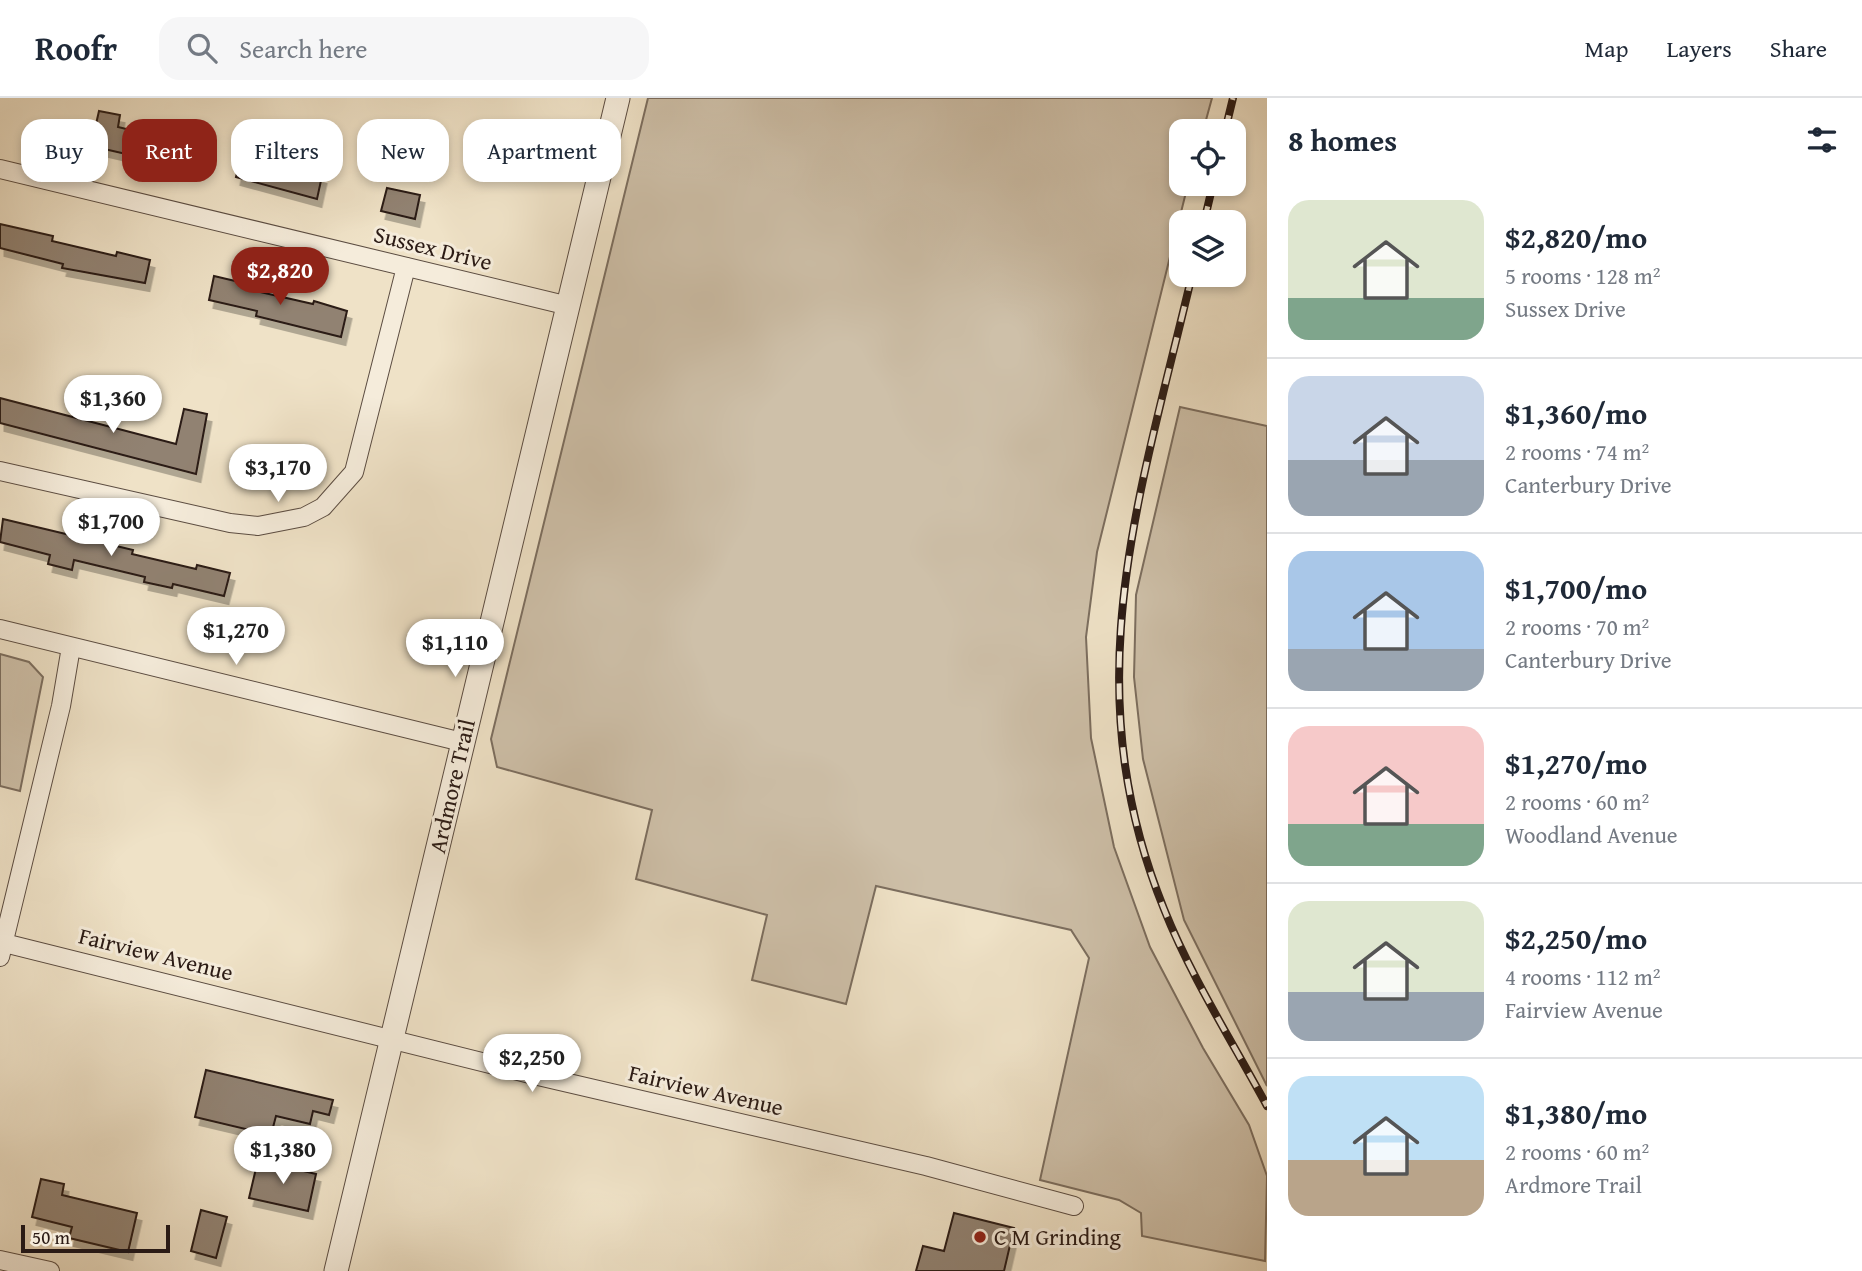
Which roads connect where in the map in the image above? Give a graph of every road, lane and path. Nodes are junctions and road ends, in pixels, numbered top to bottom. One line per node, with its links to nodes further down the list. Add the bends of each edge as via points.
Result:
1 (618, 98): 4 (street, Ardmore Trail)
2 (0, 169): 3 (street, Sussex Drive)
3 (406, 267): 4 (street, Sussex Drive); 5 (street, via 354,472 323,507 304,517 257,526 230,523)
4 (569, 306): 8 (street, Ardmore Trail)
5 (0, 471)
6 (0, 629): 7 (street)
7 (71, 647): 8 (street); 9 (street, via 61,706)
8 (462, 742): 10 (street, Ardmore Trail)
9 (1, 947): 10 (street, Fairview Avenue)
10 (393, 1040): 11 (street, Fairview Avenue, via 926,1166); 14 (street, Ardmore Trail)
11 (1074, 1206)
12 (0, 1260): 13 (street)
13 (50, 1271)
14 (336, 1271)

